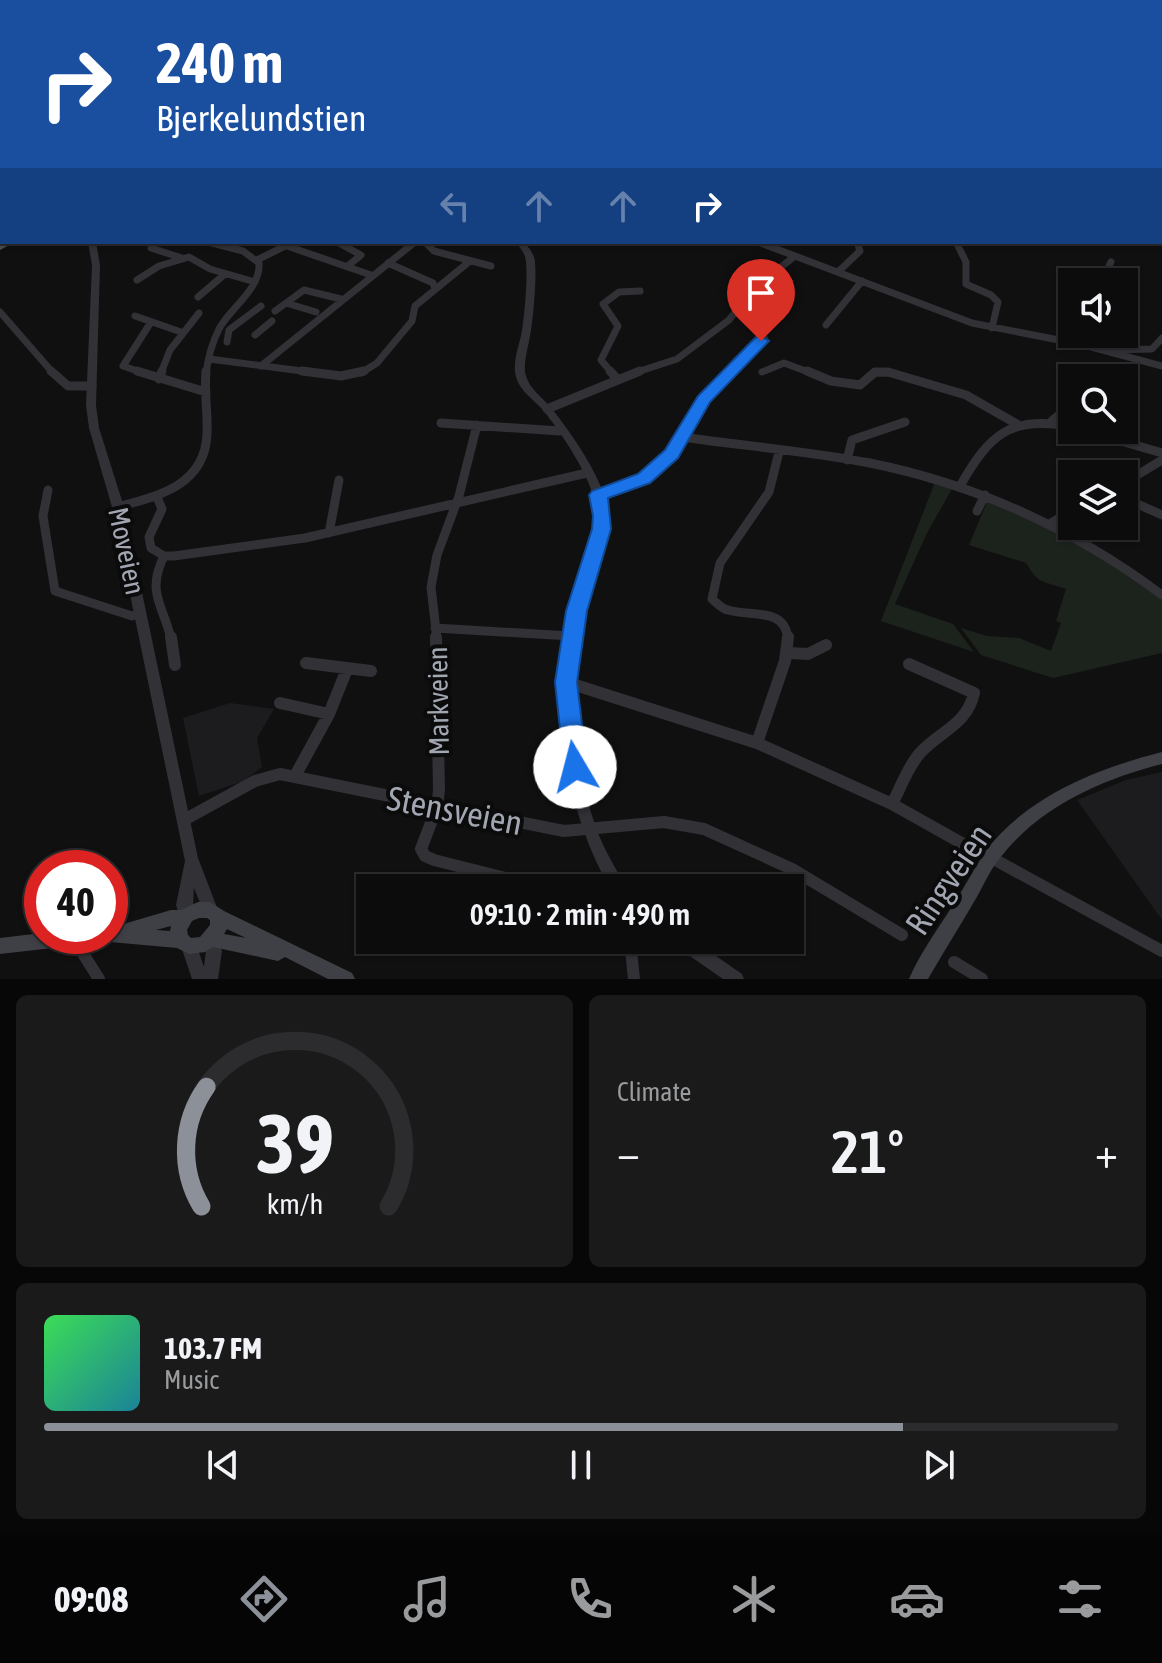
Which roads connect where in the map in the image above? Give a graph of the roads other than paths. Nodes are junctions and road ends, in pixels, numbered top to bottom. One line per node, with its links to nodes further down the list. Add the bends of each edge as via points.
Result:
1 (92, 244): 56 (street, Moveien)
2 (215, 244): 14 (street)
3 (289, 244): 14 (street); 18 (street)
4 (341, 244): 18 (street, via 361,255)
5 (412, 244): 17 (street)
6 (427, 244): 15 (street)
7 (522, 244): 58 (street, via 532,267 521,372 525,385)
8 (763, 244): 12 (street)
9 (858, 244): 21 (street, via 857,257)
10 (957, 244): 41 (street, via 966,262 966,284 998,302)
11 (151, 248): 13 (street)
12 (795, 256): 21 (street); 55 (street, via 684,355)
13 (184, 258): 22 (street); 24 (street)
14 (257, 260): 26 (street)
15 (470, 261): 19 (street); 27 (street)
16 (1111, 262): 20 (street)
17 (388, 263): 23 (street); 27 (street, via 433,283)
18 (349, 265): 23 (street)
19 (491, 266)
20 (1108, 268)
21 (838, 272): 25 (street)
22 (225, 274): 26 (street); 29 (street)
23 (371, 275): 30 (street)
24 (137, 280)
25 (862, 281): 40 (street, via 846,294); 41 (street)
26 (255, 282): 50 (street, via 222,323)
27 (435, 289): 51 (street, via 415,306 412,321 385,354 361,373 341,376)
28 (640, 291): 55 (street, via 619,292 603,304 618,326 601,360)
29 (198, 297)
30 (341, 299): 31 (street, via 308,290); 51 (street)
31 (286, 303): 33 (street); 35 (street)
32 (261, 306): 47 (street, via 229,330)
33 (275, 311)
34 (0, 312): 56 (street, via 60,381)
35 (316, 312)
36 (199, 313): 42 (street)
37 (135, 316): 39 (street)
38 (272, 321): 43 (street)
39 (151, 322): 42 (street); 54 (street, via 123,366)
40 (826, 325)
41 (992, 328): 46 (street)
42 (181, 332): 54 (street)
43 (255, 335)
44 (1162, 338): 49 (street, via 1152,349)
45 (765, 339): 69 (street, via 704,399)
46 (1058, 340)
47 (227, 342)
48 (1094, 348): 49 (street)
49 (1104, 351): 52 (street)
50 (209, 359): 51 (street); 57 (street)
51 (261, 366)
52 (1162, 366)
53 (762, 372): 65 (street, via 787,363 860,385 875,372 888,372 966,395)
54 (159, 379): 57 (street)
55 (618, 380): 58 (street)
56 (92, 386): 85 (street, Moveien, via 94,428)
57 (206, 392): 82 (street, via 204,459 188,478)
58 (547, 409): 68 (street)
59 (1058, 416): 61 (street)
60 (880, 419): 67 (street)
61 (1052, 421): 64 (street); 65 (street)
62 (905, 422): 67 (street)
63 (441, 423): 66 (street)
64 (1058, 423)
65 (1017, 424): 78 (street, via 986,445)
66 (477, 425): 68 (street); 83 (street, Markveien)
67 (888, 427): 73 (street, via 852,440)
68 (560, 431): 75 (street)
69 (682, 437): 71 (street); 80 (street, via 644,479)
70 (1131, 444): 72 (street)
71 (779, 452): 73 (street); 97 (street, via 769,492 720,563 712,599 725,610 777,617 789,636)
72 (1162, 453)
73 (847, 460): 78 (street)
74 (1162, 460): 76 (street)
75 (587, 473): 80 (street); 83 (street)
76 (1138, 475)
77 (339, 480): 90 (street)
78 (960, 486): 81 (street)
79 (48, 490): 93 (street, via 43,516 55,591 132,616)
80 (599, 495): 95 (street, via 601,529)
81 (985, 495): 86 (street); 89 (street)
82 (157, 497): 85 (street); 91 (street, via 162,509 149,537 151,548)
83 (456, 503): 90 (street); 94 (street, Markveien, via 434,569)
84 (1138, 504): 87 (street)
85 (118, 507): 93 (street, Moveien)
86 (977, 511)
87 (1162, 515)
88 (1058, 519): 89 (street)
89 (1051, 523): 92 (street)
90 (329, 533): 91 (street)
91 (164, 556): 100 (street, via 153,593 169,629)
92 (1162, 595)
93 (140, 614): 111 (street, Moveien)
94 (435, 628): 95 (street); 110 (street, Markveien)
95 (571, 636): 103 (street)
96 (826, 645): 97 (street, via 808,654)
97 (788, 653): 106 (street)
98 (306, 663): 101 (street)
99 (909, 664): 109 (street, via 970,690 973,703 955,730 919,754)
100 (175, 665)
101 (347, 669): 102 (street); 105 (street)
102 (371, 671)
103 (566, 682): 106 (street); 112 (street, via 575,767)
104 (280, 703): 105 (street)
105 (329, 714): 108 (street)
106 (757, 743): 109 (street)
107 (1162, 758): 114 (main road, Ringveien, via 1103,775 1063,795 1013,834)
108 (295, 776): 110 (street, Stensveien); 111 (street, Stensveien, via 266,775)
109 (892, 804): 114 (street)
110 (437, 807): 112 (street, Stensveien, via 564,831); 115 (street, Markveien, via 422,843 425,856)
111 (184, 820): 113 (street, Moveien)
112 (592, 831): 116 (street); 120 (street, Stensveien, via 654,822 714,832)
113 (191, 858): 117 (street, Moveien); 118 (street, Moveien)
114 (995, 860): 126 (street); 138 (main road, Ringveien)
115 (492, 874)
116 (610, 874)
117 (214, 913): 118 (main road, via 198,910); 122 (main road, via 219,927); 130 (main road)
118 (185, 917): 119 (main road); 124 (main road, via 178,929)
119 (128, 930)
120 (902, 935)
121 (128, 936): 124 (main road)
122 (211, 940): 124 (main road, via 200,946); 130 (main road); 134 (street)
123 (24, 943): 125 (main road)
124 (184, 943): 133 (street)
125 (0, 946)
126 (1162, 951)
127 (83, 954): 132 (street)
128 (631, 954): 136 (street)
129 (700, 954): 137 (street)
130 (296, 957): 135 (main road)
131 (954, 962): 139 (street)
132 (99, 979)
133 (200, 979)
134 (210, 979)
135 (346, 979)
136 (634, 979)
137 (736, 979)
138 (918, 979)
139 (982, 979)

